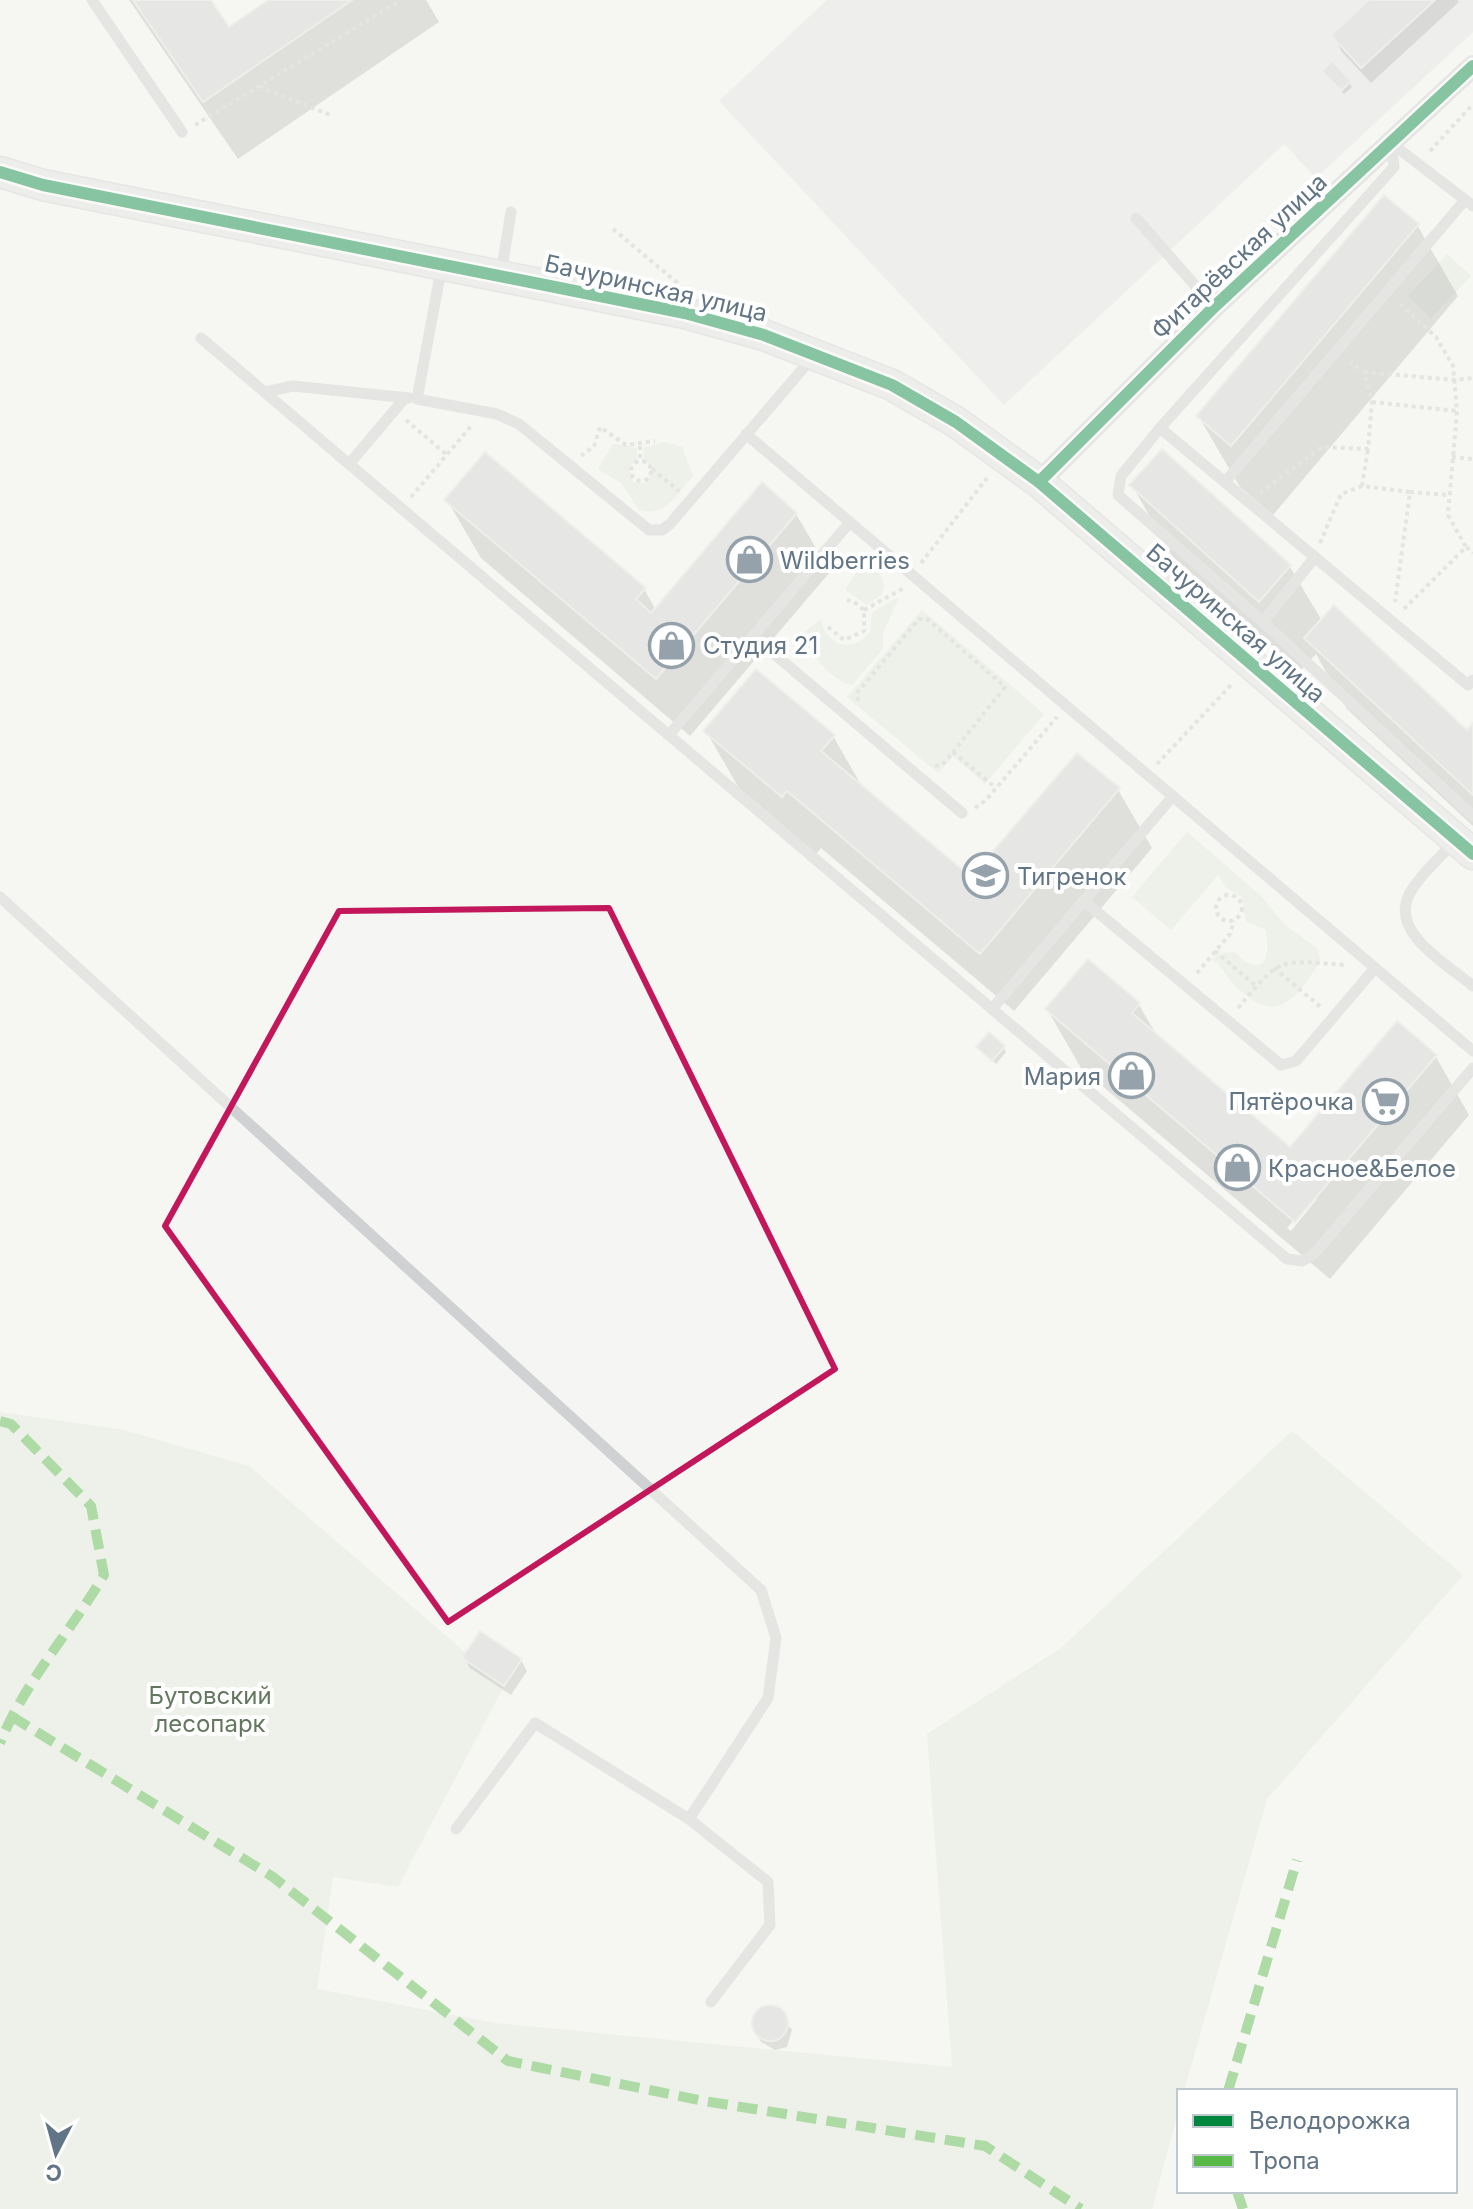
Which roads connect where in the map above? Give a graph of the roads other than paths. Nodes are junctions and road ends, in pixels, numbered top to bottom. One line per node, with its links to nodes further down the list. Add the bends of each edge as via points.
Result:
1 (92, 0): 3 (lane)
2 (1473, 66): 4 (street, Фитарёвская улица)
3 (182, 132)
4 (1391, 143): 6 (lane); 11 (street, Фитарёвская улица); 16 (lane, via 1394,167)
5 (0, 172): 9 (street, Бачуринская улица)
6 (1469, 203): 20 (lane, via 1386,291)
7 (511, 212): 10 (lane)
8 (1136, 218): 11 (lane)
9 (443, 265): 10 (street, Бачуринская улица); 15 (lane)
10 (500, 275): 13 (street, Бачуринская улица, via 685,313)
11 (1214, 307): 19 (street, Фитарёвская улица)
12 (201, 338): 14 (lane)
13 (815, 354): 17 (lane); 19 (street, Бачуринская улица, via 862,370 930,405)
14 (265, 392): 15 (lane, via 293,386); 18 (lane)
15 (411, 398): 17 (lane, via 519,424 649,530 666,527); 18 (lane, via 394,410)
16 (1160, 428): 20 (lane); 23 (lane, via 1121,476 1118,495)
17 (746, 434): 21 (lane)
18 (349, 464): 26 (lane)
19 (1039, 482): 29 (street, Бачуринская улица)
20 (1225, 482): 22 (lane)
21 (850, 522): 24 (lane); 27 (lane)
22 (1315, 557): 23 (lane); 25 (lane, via 1468,685)
23 (1263, 622): 29 (lane)
24 (753, 636): 26 (lane); 28 (lane)
25 (1473, 680)
26 (669, 735): 34 (lane)
27 (1173, 796): 31 (lane); 32 (lane)
28 (962, 813)
29 (1467, 837): 33 (lane, via 1409,895 1406,921 1412,934)
30 (0, 897): 37 (lane, via 761,1590 776,1638 768,1698)
31 (1084, 901): 32 (lane, via 1274,1063 1296,1061); 34 (lane)
32 (1375, 968): 35 (lane)
33 (1473, 986)
34 (992, 1009): 36 (lane, via 1295,1261 1314,1254)
35 (1473, 1051)
36 (1473, 1068)
37 (689, 1819): 38 (lane, via 535,1723); 39 (lane, via 768,1882 770,1925)
38 (456, 1829)
39 (711, 2002)

